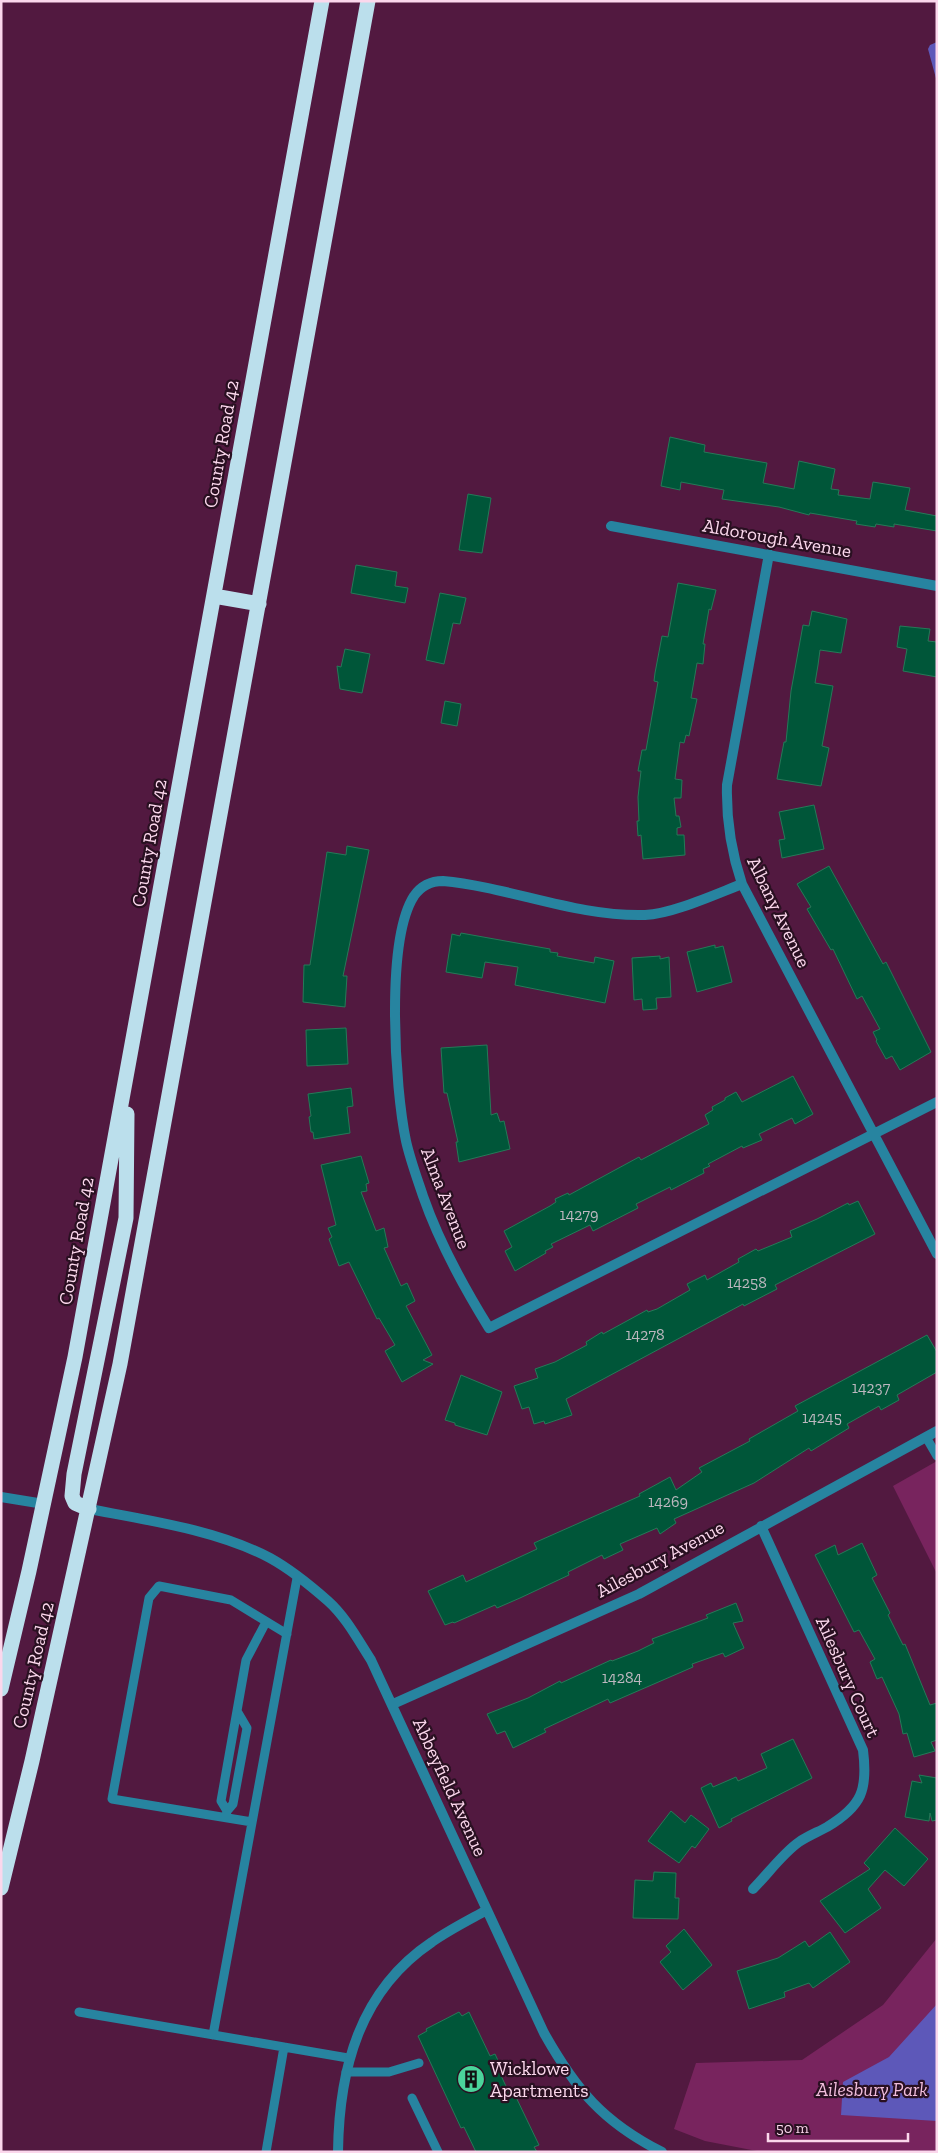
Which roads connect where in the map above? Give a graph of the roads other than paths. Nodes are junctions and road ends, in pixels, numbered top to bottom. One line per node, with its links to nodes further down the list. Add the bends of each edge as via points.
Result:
1 (322, 1): 6 (highway, County Road 42)
2 (368, 1): 7 (highway)
3 (611, 526): 4 (street, Aldorough Avenue)
4 (769, 554): 5 (street, Aldorough Avenue); 8 (street, Albany Avenue, via 726,785 729,835)
5 (937, 586)
6 (214, 596): 7 (highway); 9 (highway, County Road 42)
7 (259, 604): 18 (highway, County Road 42, via 136,1281)
8 (742, 884): 11 (street, Albany Avenue); 11 (street, Alma Avenue, via 685,906 646,915 602,913 442,881 430,882 414,897 398,957 395,1016 397,1078 406,1141 423,1197 461,1282 489,1328)
9 (128, 1070): 17 (highway, County Road 42, via 75,1357); 18 (highway, via 126,1218 72,1496 75,1503)
10 (937, 1102): 11 (street)
11 (874, 1135): 12 (street, Albany Avenue)
12 (937, 1254)
13 (937, 1431): 14 (street, Ailesbury Avenue)
14 (926, 1437): 15 (lane); 19 (street, Ailesbury Avenue)
15 (937, 1456)
16 (1, 1497): 17 (street)
17 (44, 1504): 23 (highway, County Road 42)
18 (89, 1509): 20 (street, Abbeyfield Avenue, via 191,1530 235,1544 270,1558); 28 (highway, County Road 42)
19 (761, 1526): 24 (street, Ailesbury Avenue, via 638,1594); 29 (street, Ailesbury Court, via 863,1750 865,1771 862,1791 852,1809 829,1826 798,1842)
20 (297, 1578): 22 (lane); 24 (street, Abbeyfield Avenue, via 329,1602 350,1627)
21 (266, 1622): 22 (lane); 25 (lane, via 246,1660); 26 (lane, via 231,1600 178,1589 159,1586 149,1598 112,1799)
22 (287, 1634): 27 (lane)
23 (1, 1689)
24 (393, 1704): 30 (street, Abbeyfield Avenue)
25 (237, 1711): 26 (lane, via 221,1801); 26 (lane, via 247,1728 233,1804)
26 (226, 1814): 27 (lane)
27 (252, 1822): 32 (lane)
28 (1, 1888)
29 (753, 1889)
30 (487, 1910): 34 (street, via 431,1943 401,1968 378,1996); 41 (street, Abbeyfield Avenue, via 563,2068 585,2097 611,2121)
31 (79, 2012): 32 (lane)
32 (213, 2035): 33 (lane)
33 (284, 2047): 34 (lane); 38 (lane)
34 (348, 2058): 36 (street)
35 (420, 2063): 36 (lane, via 388,2072)
36 (346, 2072): 39 (street, via 338,2120)
37 (412, 2098): 40 (lane)
38 (266, 2152)
39 (338, 2152)
40 (438, 2152)
41 (662, 2152)

